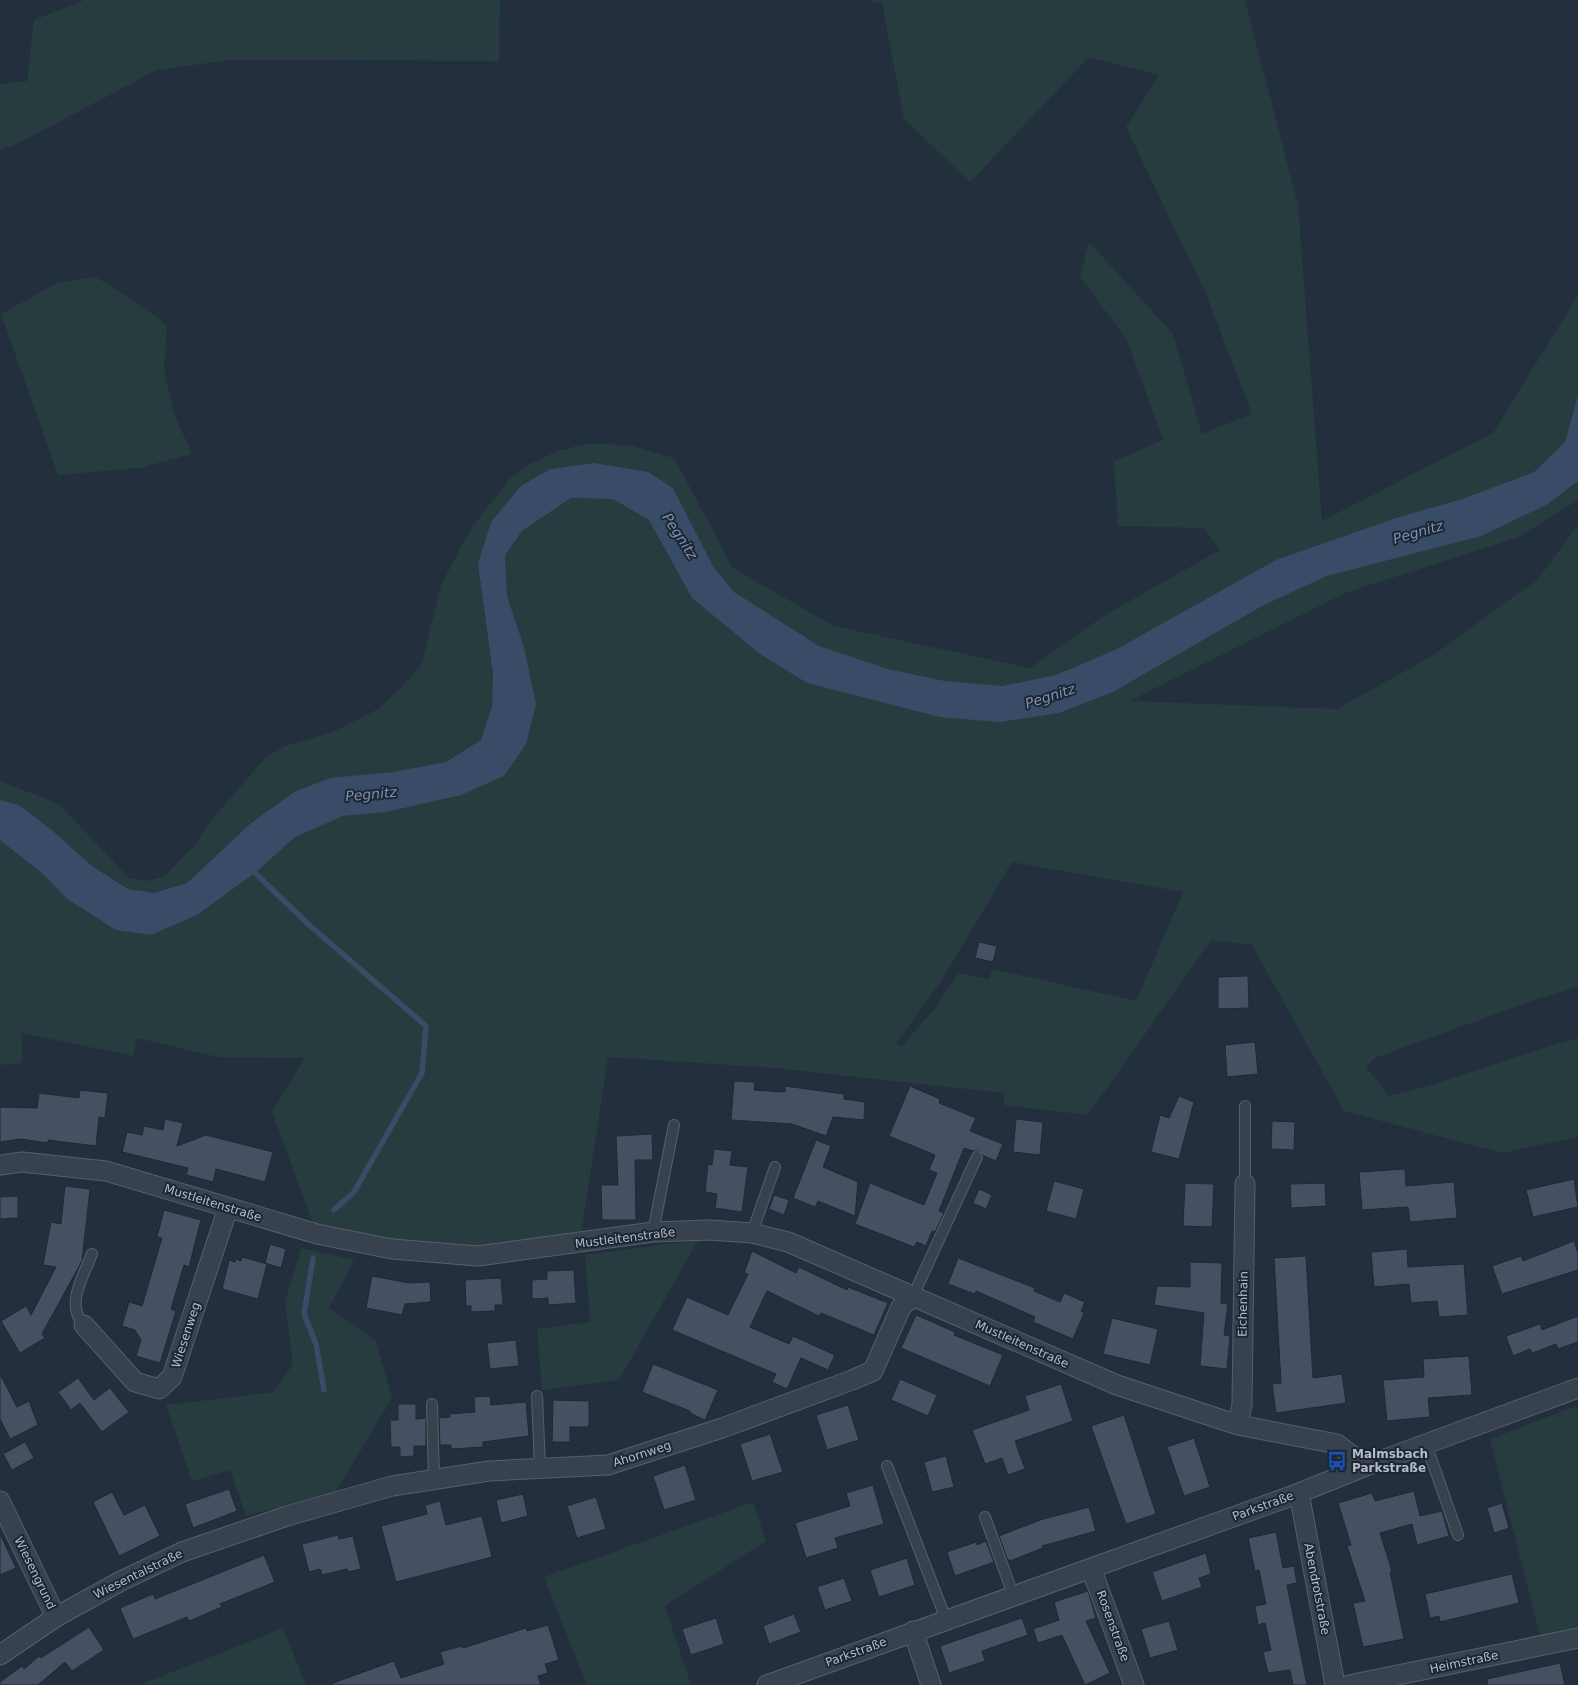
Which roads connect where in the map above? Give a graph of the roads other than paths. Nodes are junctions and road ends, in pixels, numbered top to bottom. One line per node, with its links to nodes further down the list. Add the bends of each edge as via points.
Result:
1 (1246, 1106): 6 (lane)
2 (674, 1125): 8 (lane)
3 (977, 1157): 11 (lane)
4 (0, 1165): 7 (street, Mustleitenstraße, via 22,1162 106,1171)
5 (775, 1167): 9 (lane)
6 (1245, 1184): 16 (street, Eichenhain, via 1242,1404)
7 (228, 1208): 8 (street, Mustleitenstraße, via 317,1234 392,1249 478,1256); 12 (street, Wiesenweg, via 172,1377 159,1389 135,1382)
8 (653, 1232): 9 (street, Mustleitenstraße, via 710,1230)
9 (752, 1233): 11 (street, Mustleitenstraße, via 788,1242)
10 (92, 1254): 12 (lane, via 74,1308)
11 (913, 1296): 16 (street, Mustleitenstraße, via 1117,1385); 20 (street, Ahornweg, via 901,1306 873,1371 722,1428 608,1465)
12 (84, 1326)
13 (1578, 1388): 17 (street, Parkstraße)
14 (537, 1396): 20 (lane)
15 (432, 1404): 21 (lane)
16 (1238, 1425): 19 (street, Mustleitenstraße, via 1337,1444)
17 (1426, 1444): 19 (street, Parkstraße); 26 (lane)
18 (887, 1466): 30 (lane)
19 (1366, 1466): 22 (street, Parkstraße)
20 (540, 1468): 21 (street, Ahornweg, via 488,1471)
21 (434, 1480): 24 (street, Ahornweg, via 392,1486)
22 (1299, 1494): 27 (street, Parkstraße); 37 (street, Abendrotstraße)
23 (0, 1501): 29 (street, Wiesengrund)
24 (287, 1516): 29 (street, Wiesentalstraße, via 182,1552)
25 (985, 1517): 28 (lane)
26 (1458, 1535)
27 (1091, 1568): 28 (street, Parkstraße); 36 (street, Rosenstraße)
28 (1014, 1597): 30 (street, Parkstraße)
29 (56, 1617): 33 (street, Wiesentalstraße)
30 (947, 1622): 31 (street, Parkstraße)
31 (913, 1631): 34 (street, Parkstraße); 35 (street)
32 (1578, 1638): 38 (street, Heimstraße)
33 (0, 1655)
34 (766, 1685)
35 (931, 1685)
36 (1134, 1685)
37 (1335, 1685)
38 (1349, 1685)

